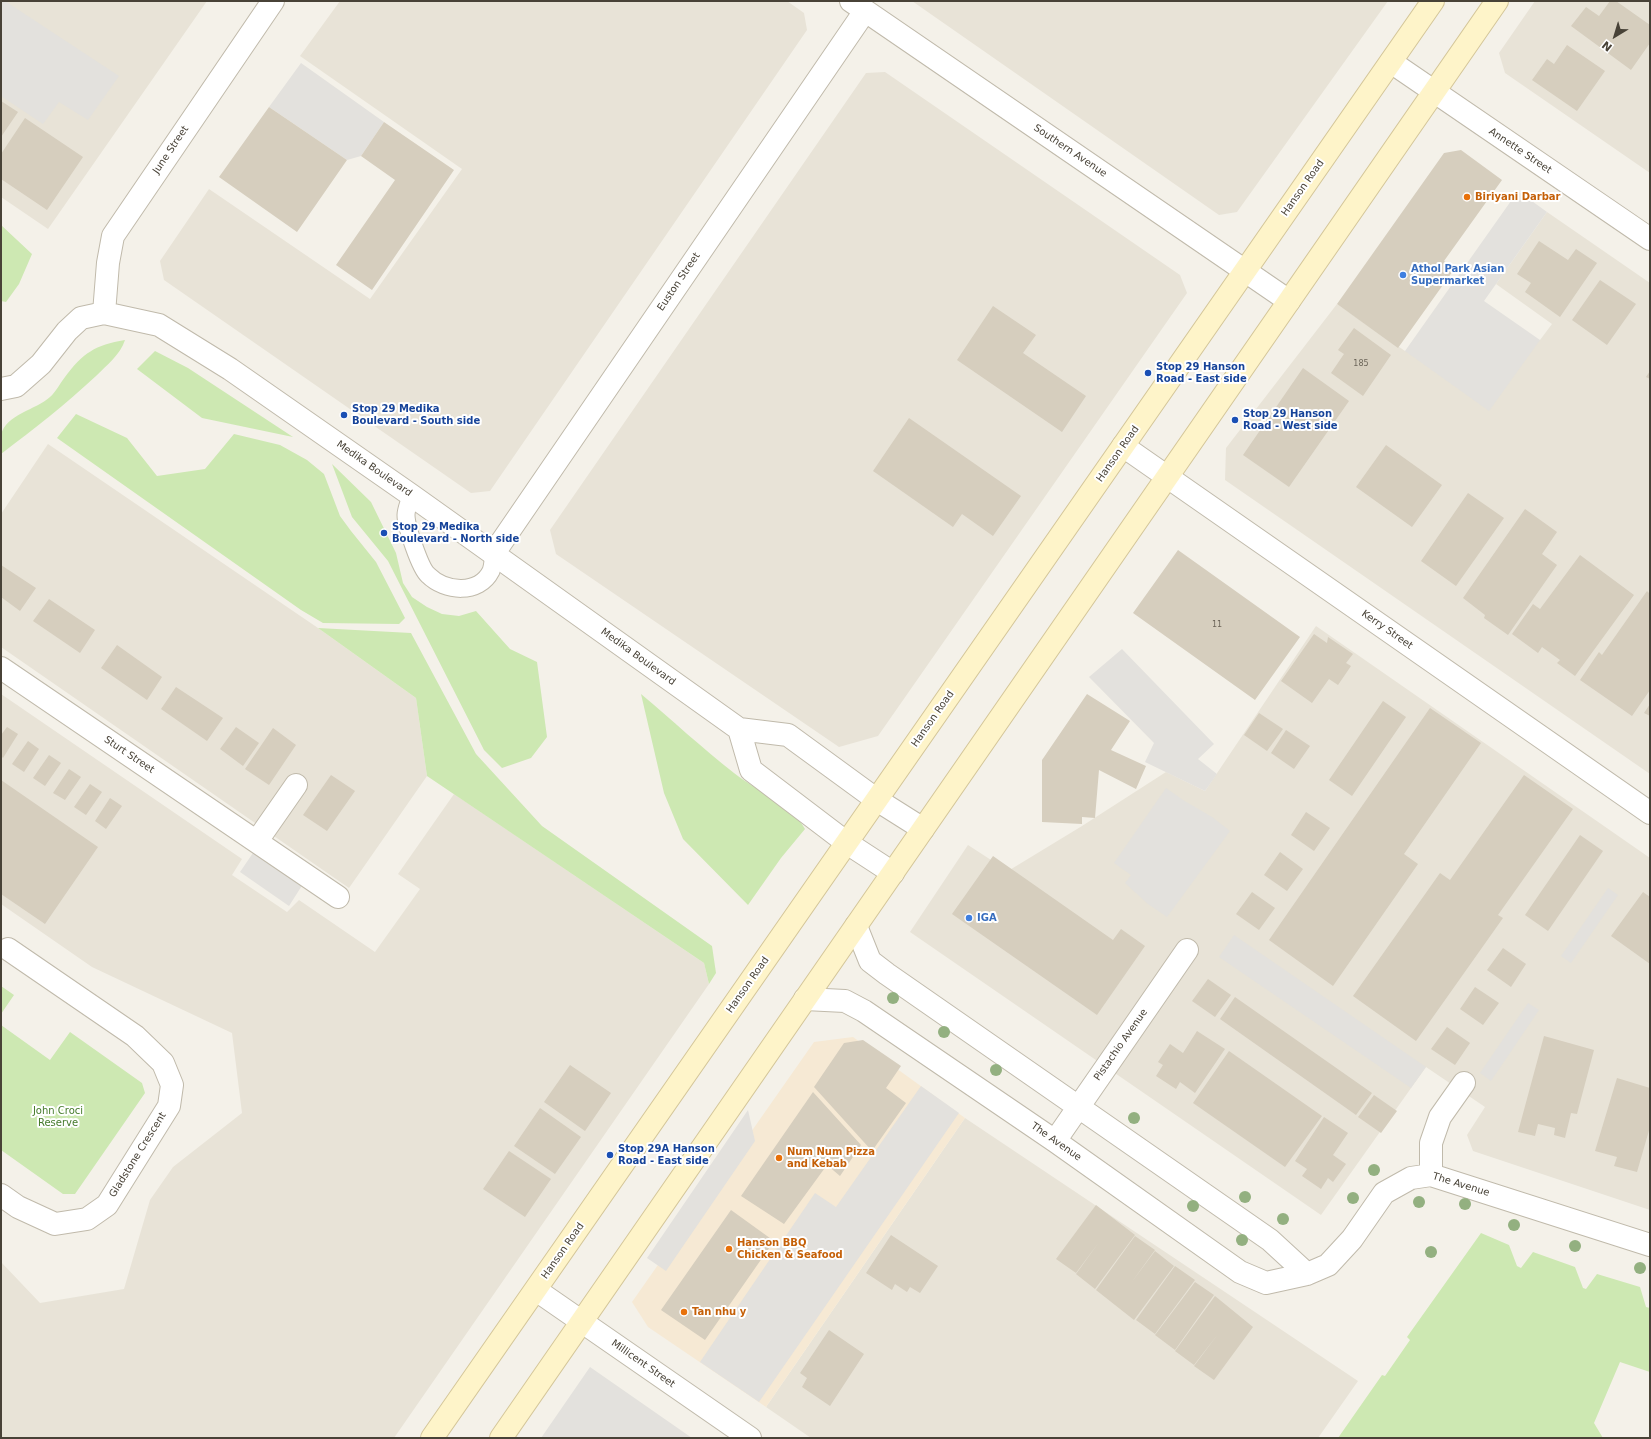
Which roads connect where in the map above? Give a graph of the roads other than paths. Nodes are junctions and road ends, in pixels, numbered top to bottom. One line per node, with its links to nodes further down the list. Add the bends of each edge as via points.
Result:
1 (273, 1): 10 (street, June Street, via 113,236)
2 (1433, 1): 5 (main road, Hanson Road)
3 (1497, 1): 6 (main road)
4 (858, 6): 8 (street, Southern Avenue); 15 (street, Euston Street)
5 (1390, 62): 6 (street, Annette Street); 8 (main road, Hanson Road)
6 (1434, 92): 7 (street, Annette Street); 9 (main road)
7 (1650, 239)
8 (1245, 271): 9 (street, Southern Avenue); 12 (main road, Hanson Road)
9 (1289, 301): 13 (main road)
10 (104, 313): 11 (street, Medika Boulevard, via 81,318 31,373 16,386); 14 (street, Medika Boulevard, via 159,325 230,369)
11 (1, 389)
12 (1123, 446): 13 (street, Kerry Street); 19 (main road, Hanson Road)
13 (1167, 477): 20 (street, Kerry Street); 21 (main road)
14 (411, 495): 15 (street, Medika Boulevard); 15 (lane, via 406,515 416,554 427,575 445,587 470,588 482,583 491,570)
15 (494, 553): 17 (street, Medika Boulevard)
16 (1, 668): 22 (street, Sturt Street)
17 (739, 729): 19 (street, Medika Boulevard, via 788,735); 23 (street, via 751,770)
18 (296, 785): 22 (street)
19 (877, 800): 21 (street, Medika Boulevard); 23 (main road, Hanson Road)
20 (1650, 813)
21 (923, 829): 24 (main road)
22 (257, 841): 25 (street, Sturt Street)
23 (847, 842): 24 (street); 37 (main road, Hanson Road)
24 (893, 873): 26 (main road)
25 (338, 897)
26 (856, 926): 29 (main road); 31 (street, via 870,960)
27 (8, 949): 34 (street, Gladstone Crescent, via 135,1036 163,1063 172,1085 169,1106 107,1205 87,1218 56,1224 18,1207)
28 (1188, 950): 31 (street, Pistachio Avenue)
29 (805, 999): 32 (street, The Avenue, via 845,1001 852,1004); 38 (main road)
30 (1464, 1083): 33 (street, via 1440,1117 1431,1143)
31 (1078, 1107): 32 (street, Pistachio Avenue); 36 (street, via 1270,1240)
32 (1054, 1141): 36 (street, The Avenue, via 1240,1272 1266,1283)
33 (1431, 1174): 35 (street, The Avenue); 36 (street, The Avenue, via 1412,1178 1384,1193 1352,1239 1333,1260)
34 (1, 1195)
35 (1650, 1245)
36 (1307, 1274)
37 (536, 1290): 38 (street, Millicent Street); 39 (main road, Hanson Road)
38 (582, 1321): 40 (main road); 41 (street, Millicent Street)
39 (432, 1438)
40 (501, 1438)
41 (750, 1438)

